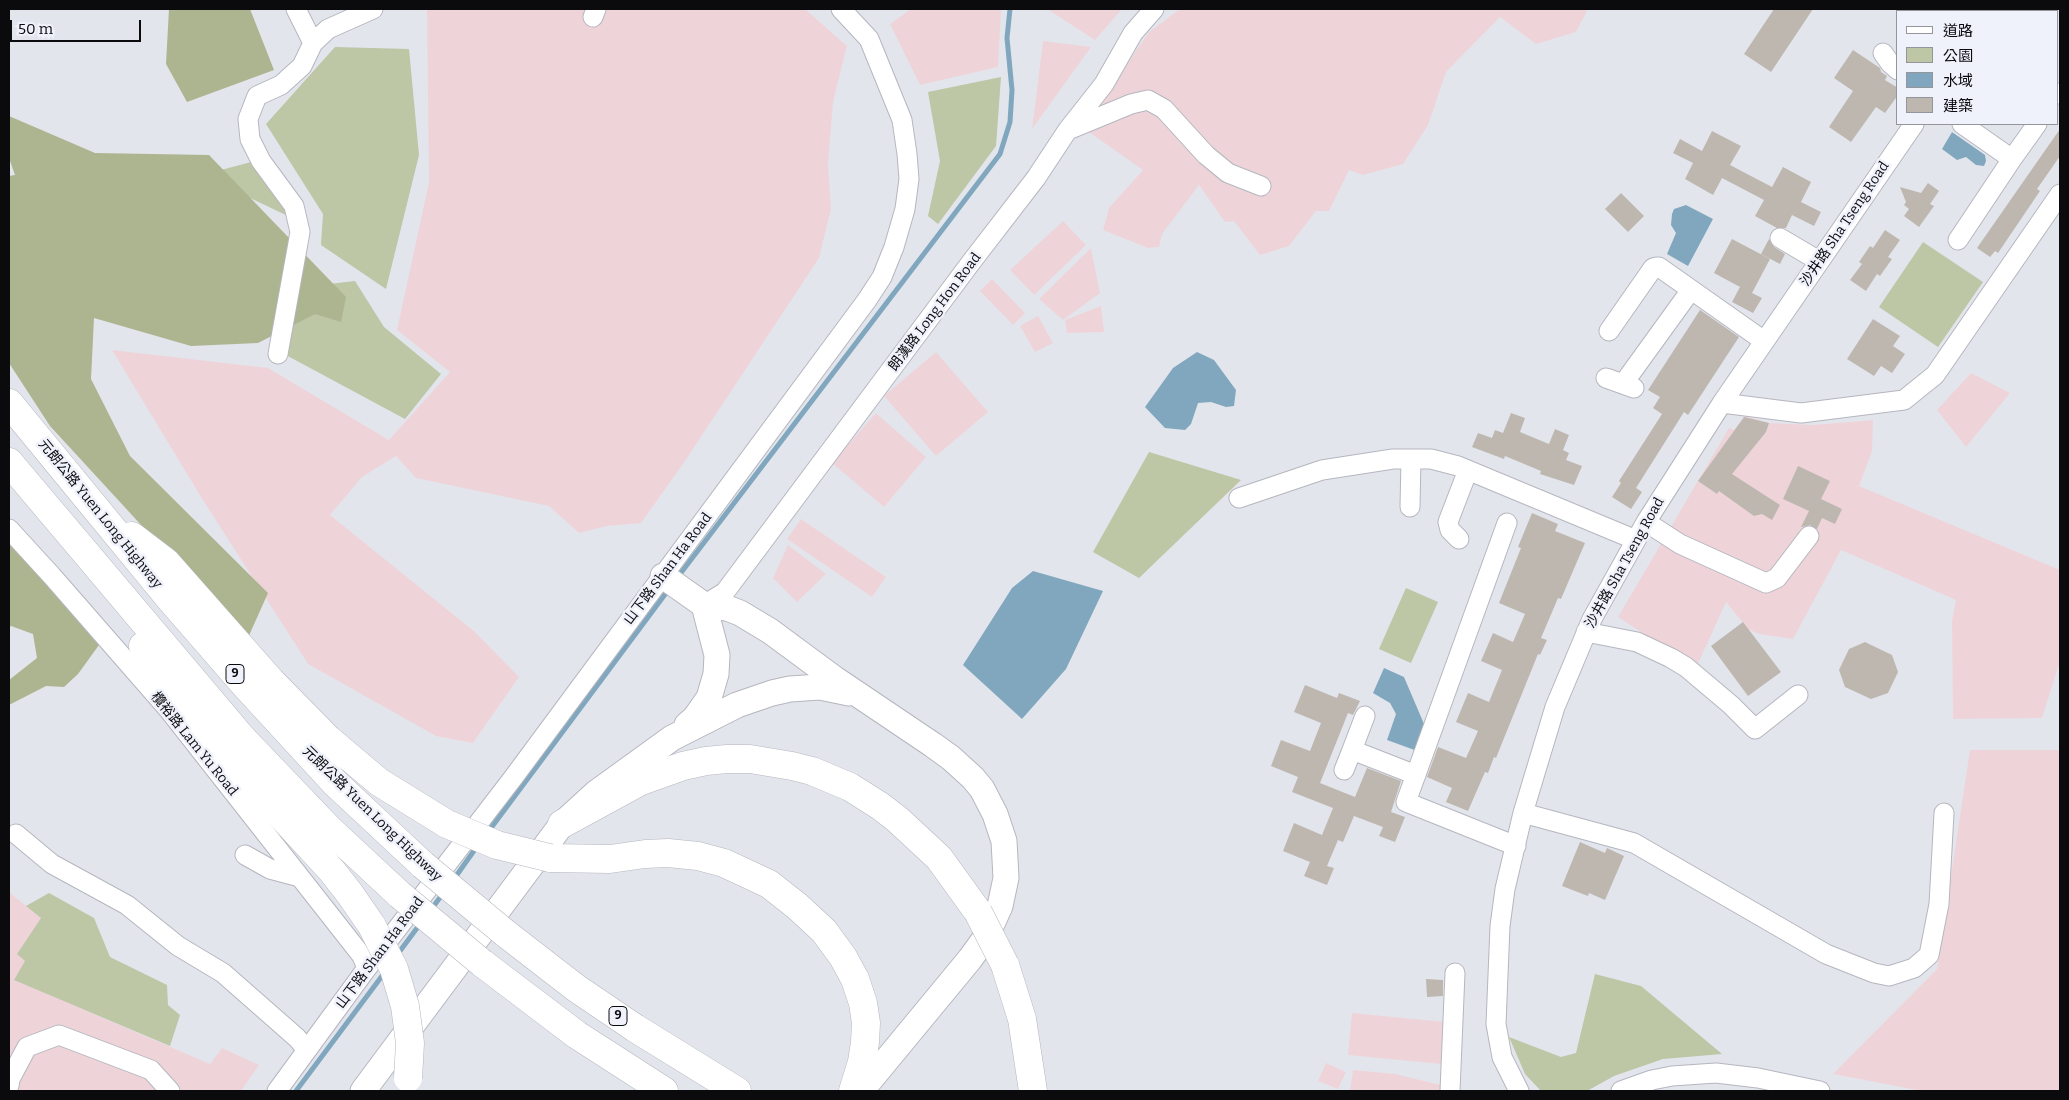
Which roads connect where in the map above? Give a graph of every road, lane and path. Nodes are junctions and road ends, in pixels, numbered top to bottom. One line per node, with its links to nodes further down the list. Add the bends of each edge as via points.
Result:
1 (296, 9): 5 (street)
2 (372, 9): 5 (street, via 328,29)
3 (841, 9): 38 (street, 山下路 Shan Ha Road, via 868,39 902,120 909,179 905,209 894,247 882,277 867,300)
4 (1154, 9): 11 (street, 朗漢路 Long Hon Road, via 1133,33 1104,84)
5 (313, 44): 21 (street, via 302,66 281,85 257,96 248,119 250,139 261,161 294,206 300,232)
6 (1883, 53): 7 (street)
7 (1896, 68)
8 (1913, 125): 17 (street, 沙井路 Sha Tseng Road)
9 (1963, 125): 12 (street)
10 (2036, 125): 12 (street)
11 (1067, 131): 13 (street, via 1148,100 1164,108 1206,155 1228,173); 39 (street, 朗漢路 Long Hon Road, via 1036,178 725,592)
12 (2012, 159): 16 (street)
13 (1261, 186)
14 (2060, 194): 24 (street, via 1935,375 1904,400 1801,412)
15 (1780, 238): 17 (street)
16 (1958, 240)
17 (1819, 261): 20 (street, 沙井路 Sha Tseng Road)
18 (1691, 290): 19 (street, via 1659,267 1653,268); 20 (street); 22 (street)
19 (1609, 331)
20 (1764, 341): 24 (street, 沙井路 Sha Tseng Road)
21 (278, 354)
22 (1621, 384)
23 (9, 402): 29 (highway, 元朗公路 Yuen Long Highway / 9)
24 (1722, 402): 31 (street, 沙井路 Sha Tseng Road)
25 (1410, 459): 27 (street, via 1432,459); 28 (street, via 1322,470); 30 (street)
26 (9, 462): 37 (highway)
27 (1463, 468): 35 (street, via 1448,522 1450,530); 36 (street)
28 (1239, 498)
29 (88, 501): 64 (highway, 元朗公路 Yuen Long Highway / 9, bridge, via 301,747 422,865 576,988); 65 (highway, bridge, via 166,562 271,681 328,739 379,782 447,824 497,845 550,858 610,860 668,853 698,856 747,872 776,889 824,930 855,979 864,1003 866,1023 864,1048)
30 (1410, 507)
31 (1646, 522): 34 (street, via 1680,544 1766,583 1777,578); 36 (street, 沙井路 Sha Tseng Road)
32 (1507, 523): 47 (street)
33 (9, 529): 54 (street, 欖裕路 Lam Yu Road, via 168,709)
34 (1809, 536)
35 (1459, 539)
36 (1636, 540): 40 (street, 沙井路 Sha Tseng Road)
37 (86, 556): 58 (highway, bridge, via 166,682 242,773 332,871 372,926 394,969 406,1006 410,1043); 63 (highway, bridge, via 242,738 328,828 400,895 482,963 577,1034)
38 (667, 578): 39 (main road); 55 (street, 山下路 Shan Ha Road)
39 (699, 601): 42 (main road, via 740,613); 44 (main road, via 717,655 716,674 709,698 695,718)
40 (1586, 632): 41 (street, via 1637,642 1671,658 1686,667 1756,729); 48 (street, 沙井路 Sha Tseng Road, via 1555,707)
41 (1798, 695)
42 (865, 699): 44 (main road, via 831,688 790,689 737,705); 66 (main road, via 945,753 973,778 995,814 1004,841 1006,866 1004,893 986,937)
43 (1365, 716): 45 (street)
44 (672, 738): 50 (main road, via 596,793)
45 (1352, 750): 46 (street); 47 (street)
46 (1344, 770)
47 (1416, 775): 52 (street, via 1406,802)
48 (1523, 813): 49 (street, via 1634,843 1826,954 1883,976 1904,972 1929,956 1939,904); 52 (street, 沙井路 Sha Tseng Road)
49 (1944, 813)
50 (562, 824): 62 (main road); 67 (highway, bridge, via 641,781 683,766 727,759 792,766 850,788 897,819 939,858 978,912 1005,965 1022,1019)
51 (16, 834): 57 (street, via 52,864 127,905 178,946 223,973)
52 (1516, 846): 69 (street, 沙井路 Sha Tseng Road, via 1500,926 1496,1024 1502,1057)
53 (245, 855): 54 (street, via 270,869)
54 (300, 877): 55 (street, 欖裕路 Lam Yu Road, via 362,956)
55 (367, 968): 57 (street, 山下路 Shan Ha Road)
56 (1455, 973): 68 (street)
57 (308, 1050): 61 (street, 山下路 Shan Ha Road)
58 (407, 1084)
59 (9, 1086): 60 (street, via 27,1047 59,1035 152,1070)
60 (170, 1091)
61 (277, 1091)
62 (363, 1091)
63 (664, 1091)
64 (737, 1091)
65 (853, 1091)
66 (861, 1091)
67 (1033, 1091)
68 (1450, 1091)
69 (1519, 1091)
70 (1622, 1091): 71 (street, via 1672,1076 1716,1073)
71 (1820, 1091)

